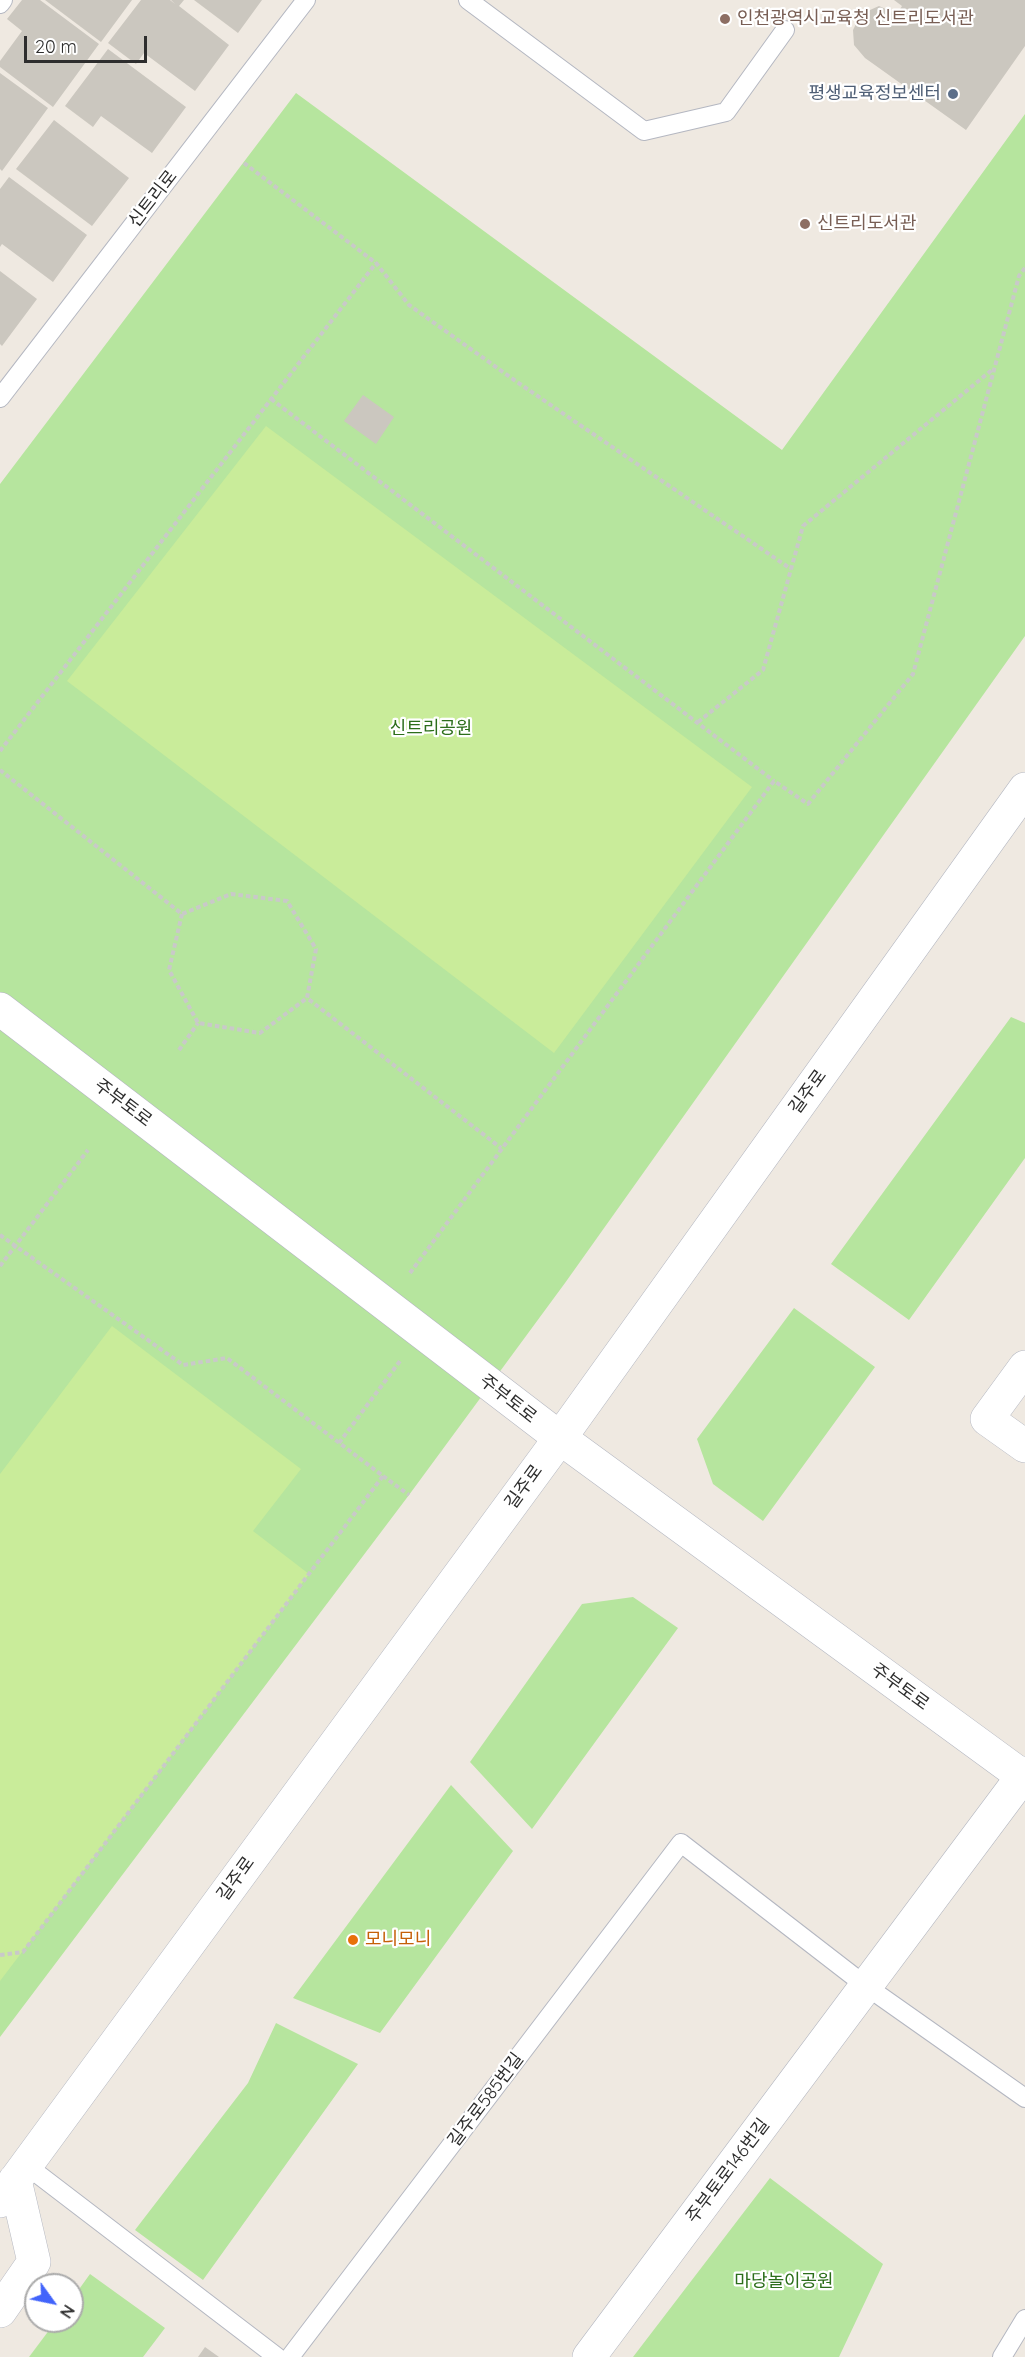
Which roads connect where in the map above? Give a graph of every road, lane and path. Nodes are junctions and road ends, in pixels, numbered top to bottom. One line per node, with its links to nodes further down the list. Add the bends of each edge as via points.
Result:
1 (3, 0): 4 (lane)
2 (306, 0): 10 (lane, 신트리로)
3 (468, 0): 5 (lane, via 644,131 726,112)
4 (0, 4)
5 (784, 30)
6 (243, 163): 7 (path)
7 (376, 263): 11 (path); 12 (path, via 409,305)
8 (1025, 268): 9 (path, via 1019,276)
9 (994, 368): 12 (path, via 803,526); 16 (path, via 913,674 808,804)
10 (0, 398)
11 (271, 399): 13 (path); 14 (path)
12 (791, 569): 13 (path, via 763,670)
13 (698, 722): 16 (path)
14 (0, 751)
15 (0, 770): 18 (path)
16 (774, 782): 23 (path)
17 (1025, 789): 31 (main road, 길주로)
18 (182, 914): 19 (path, via 231,894 287,901 316,949); 21 (path, via 169,970)
19 (307, 998): 21 (path, via 260,1033); 23 (path)
20 (0, 1009): 29 (main road, 주부토로)
21 (198, 1023): 22 (path)
22 (179, 1050)
23 (501, 1148): 28 (path)
24 (88, 1150): 26 (path)
25 (0, 1235): 26 (path)
26 (15, 1246): 27 (path); 32 (path, via 183,1365 227,1358)
27 (0, 1266)
28 (410, 1273)
29 (421, 1332): 31 (main road, 주부토로); 32 (path)
30 (1025, 1367): 33 (main road, via 987,1419)
31 (560, 1438): 36 (main road, 주부토로); 40 (main road, 길주로)
32 (339, 1443): 34 (path)
33 (1025, 1446)
34 (383, 1476): 35 (path); 37 (path, via 23,1952)
35 (409, 1495)
36 (1024, 1775): 38 (main road, 주부토로146번길)
37 (0, 1955)
38 (866, 1986): 39 (lane); 44 (lane, 길주로585번길, via 681,1843); 45 (main road, 주부토로146번길)
39 (1025, 2098)
40 (10, 2183): 41 (main road, via 34,2262); 43 (lane)
41 (0, 2311)
42 (1025, 2319): 46 (lane)
43 (277, 2357)
44 (290, 2357)
45 (589, 2357)
46 (1002, 2357)

